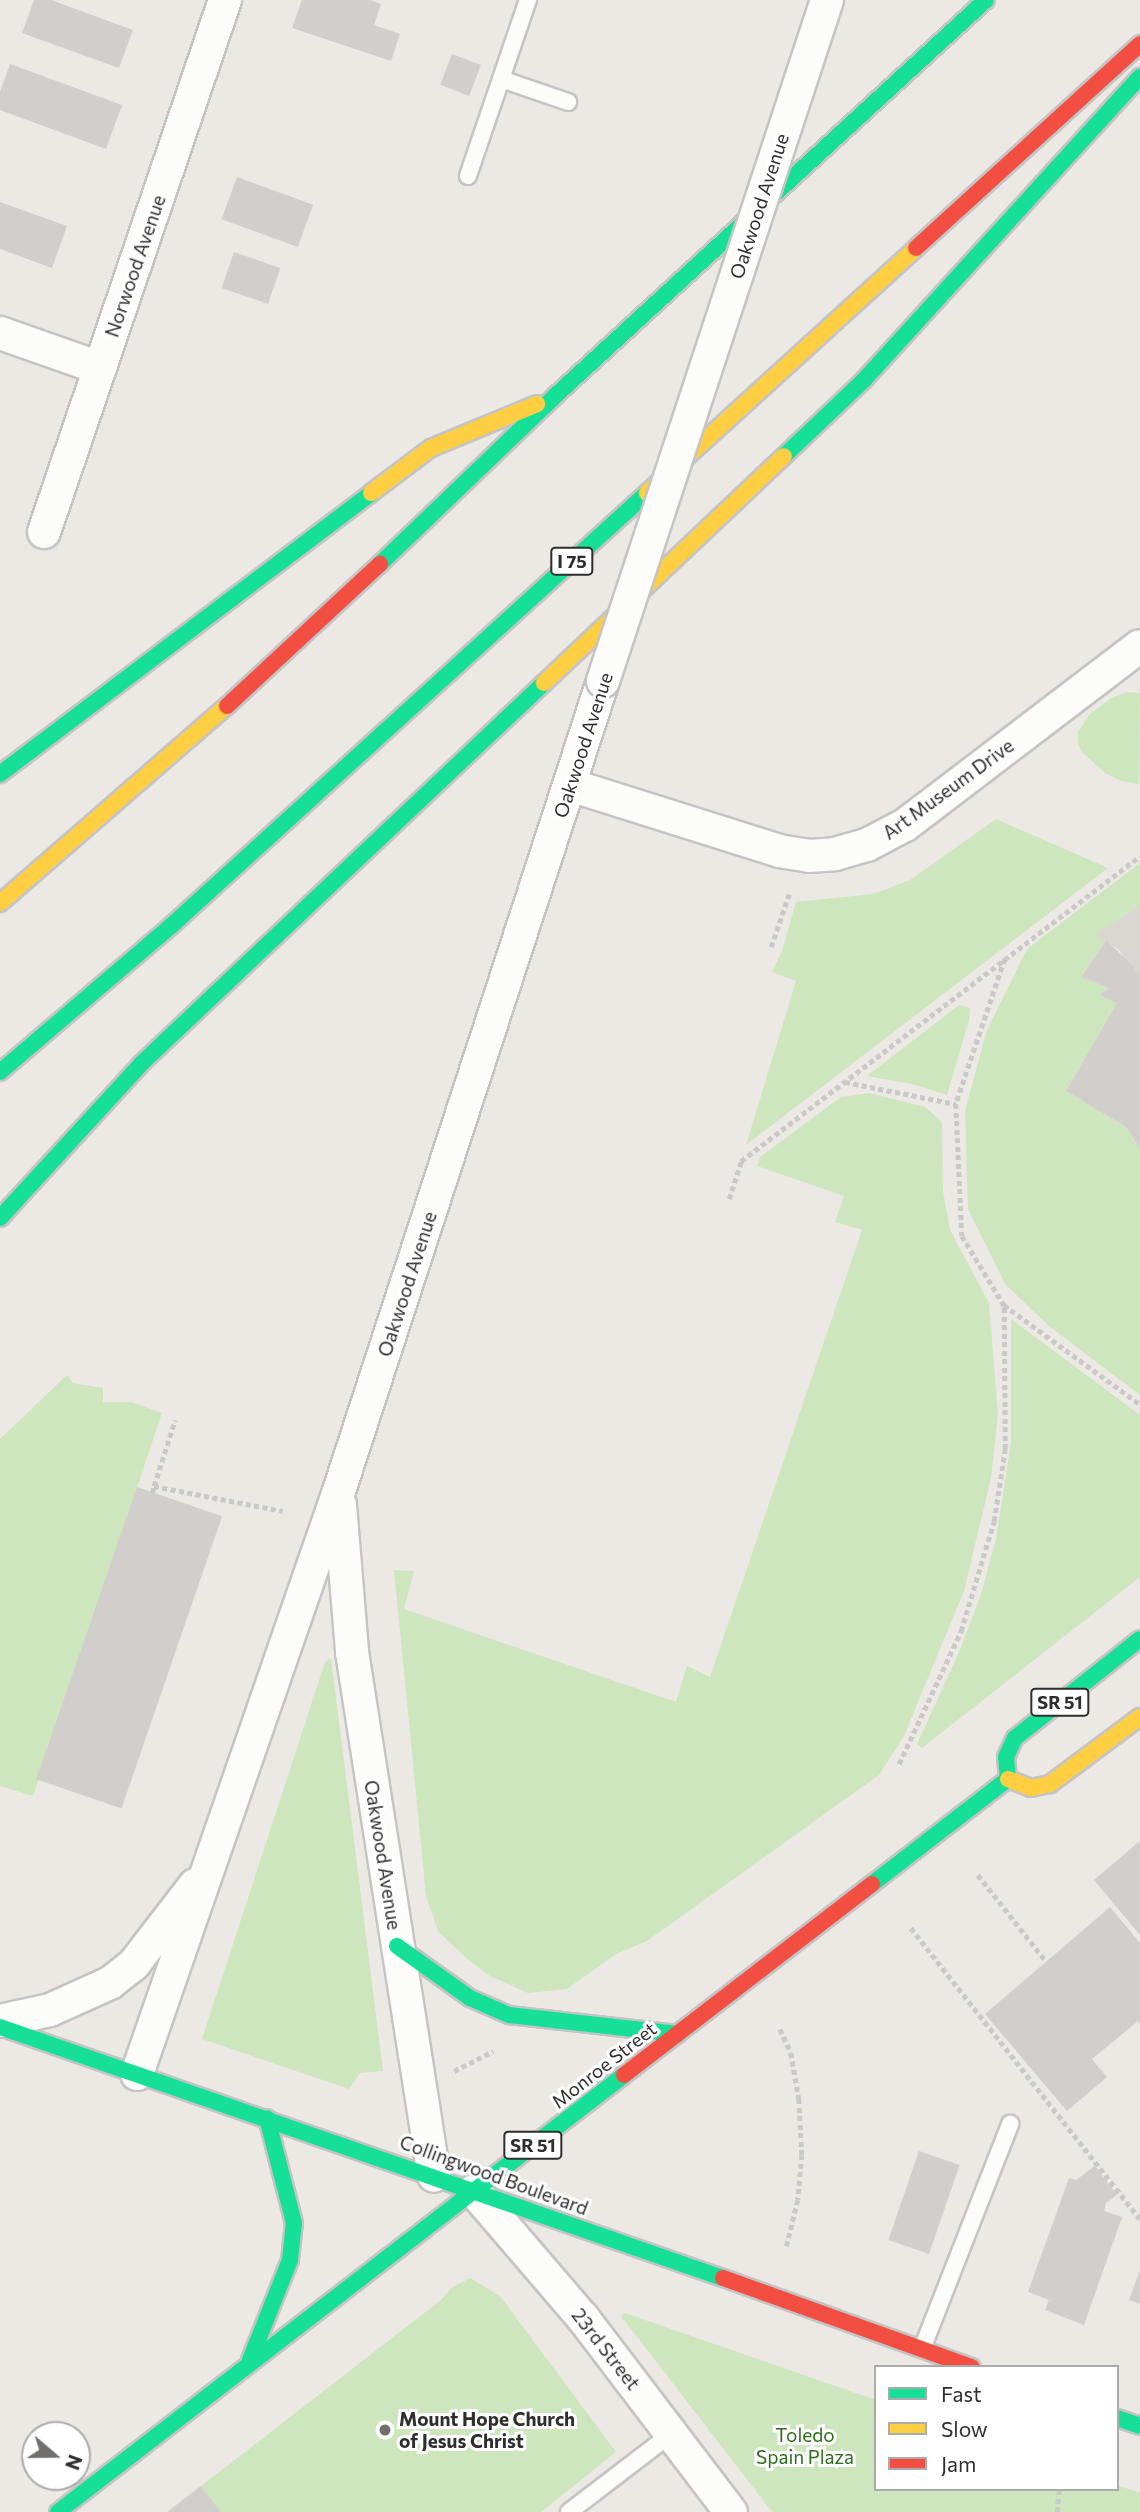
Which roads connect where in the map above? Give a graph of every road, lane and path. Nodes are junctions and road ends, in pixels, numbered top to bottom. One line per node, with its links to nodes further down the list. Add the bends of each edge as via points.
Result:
1 (225, 0): 11 (street, Norwood Avenue)
2 (528, 0): 7 (lane)
3 (827, 0): 16 (street, Oakwood Avenue, bridge)
4 (986, 0): 12 (main road)
5 (1140, 44): 22 (main road, I 75, via 181,917)
6 (1140, 77): 26 (main road, via 864,380 142,1063)
7 (501, 79): 8 (lane); 9 (lane)
8 (568, 102)
9 (468, 176)
10 (0, 333): 11 (street)
11 (100, 368): 13 (street, Norwood Avenue)
12 (555, 396): 15 (main road, via 431,448); 19 (main road, via 277,663)
13 (44, 532)
14 (1140, 646): 16 (street, Art Museum Drive, via 905,825 867,845 835,854 779,851)
15 (0, 774)
16 (570, 785): 30 (street, Oakwood Avenue)
17 (1140, 856): 21 (path)
18 (789, 894): 20 (path)
19 (0, 903)
20 (771, 947)
21 (1006, 958): 23 (path); 24 (path)
22 (0, 1072)
23 (844, 1082): 24 (path); 25 (path, via 741,1161)
24 (956, 1104): 27 (path, via 962,1236)
25 (729, 1199)
26 (0, 1218)
27 (1004, 1305): 28 (path); 34 (path, via 1005,1449 994,1521 961,1631)
28 (1140, 1404)
29 (175, 1420): 31 (path, via 153,1490)
30 (339, 1491): 36 (street, Oakwood Avenue); 39 (street, Oakwood Avenue, via 352,1652)
31 (283, 1511)
32 (1140, 1639): 35 (main road, SR 51, via 1015,1738 1006,1757)
33 (1140, 1717): 35 (main road, via 1050,1784 1031,1788)
34 (899, 1764)
35 (1008, 1779): 44 (main road, Monroe Street / SR 51)
36 (209, 1867): 41 (street, Oakwood Avenue, via 134,1964 110,1983 50,2010); 46 (street, Oakwood Avenue)
37 (978, 1875): 40 (path)
38 (911, 1928): 52 (path)
39 (397, 1946): 44 (main road, via 470,1998 509,2015); 50 (street, Oakwood Avenue)
40 (1046, 1961)
41 (0, 2021)
42 (0, 2027): 46 (main road, Collingwood Boulevard)
43 (780, 2029): 53 (path, via 791,2053 802,2155 798,2200)
44 (678, 2034): 51 (main road, Monroe Street / SR 51)
45 (502, 2046): 47 (path)
46 (137, 2074): 48 (main road, Collingwood Boulevard)
47 (442, 2077)
48 (267, 2118): 50 (main road, Collingwood Boulevard); 55 (main road, via 294,2223 290,2260)
49 (1010, 2124): 54 (lane)
50 (433, 2176): 51 (main road, Collingwood Boulevard)
51 (474, 2191): 54 (main road, Collingwood Boulevard); 55 (main road, Monroe Street / SR 51); 59 (street, 23rd Street, via 583,2318)
52 (1140, 2219)
53 (786, 2249)
54 (922, 2349): 56 (main road, Collingwood Boulevard)
55 (249, 2363): 61 (main road, Monroe Street / SR 51)
56 (966, 2365)
57 (1119, 2419): 58 (main road)
58 (1140, 2426)
59 (671, 2434): 62 (lane); 63 (street, 23rd Street)
60 (1059, 2491): 64 (path)
61 (58, 2512)
62 (569, 2512)
63 (731, 2512)
64 (1057, 2512)

